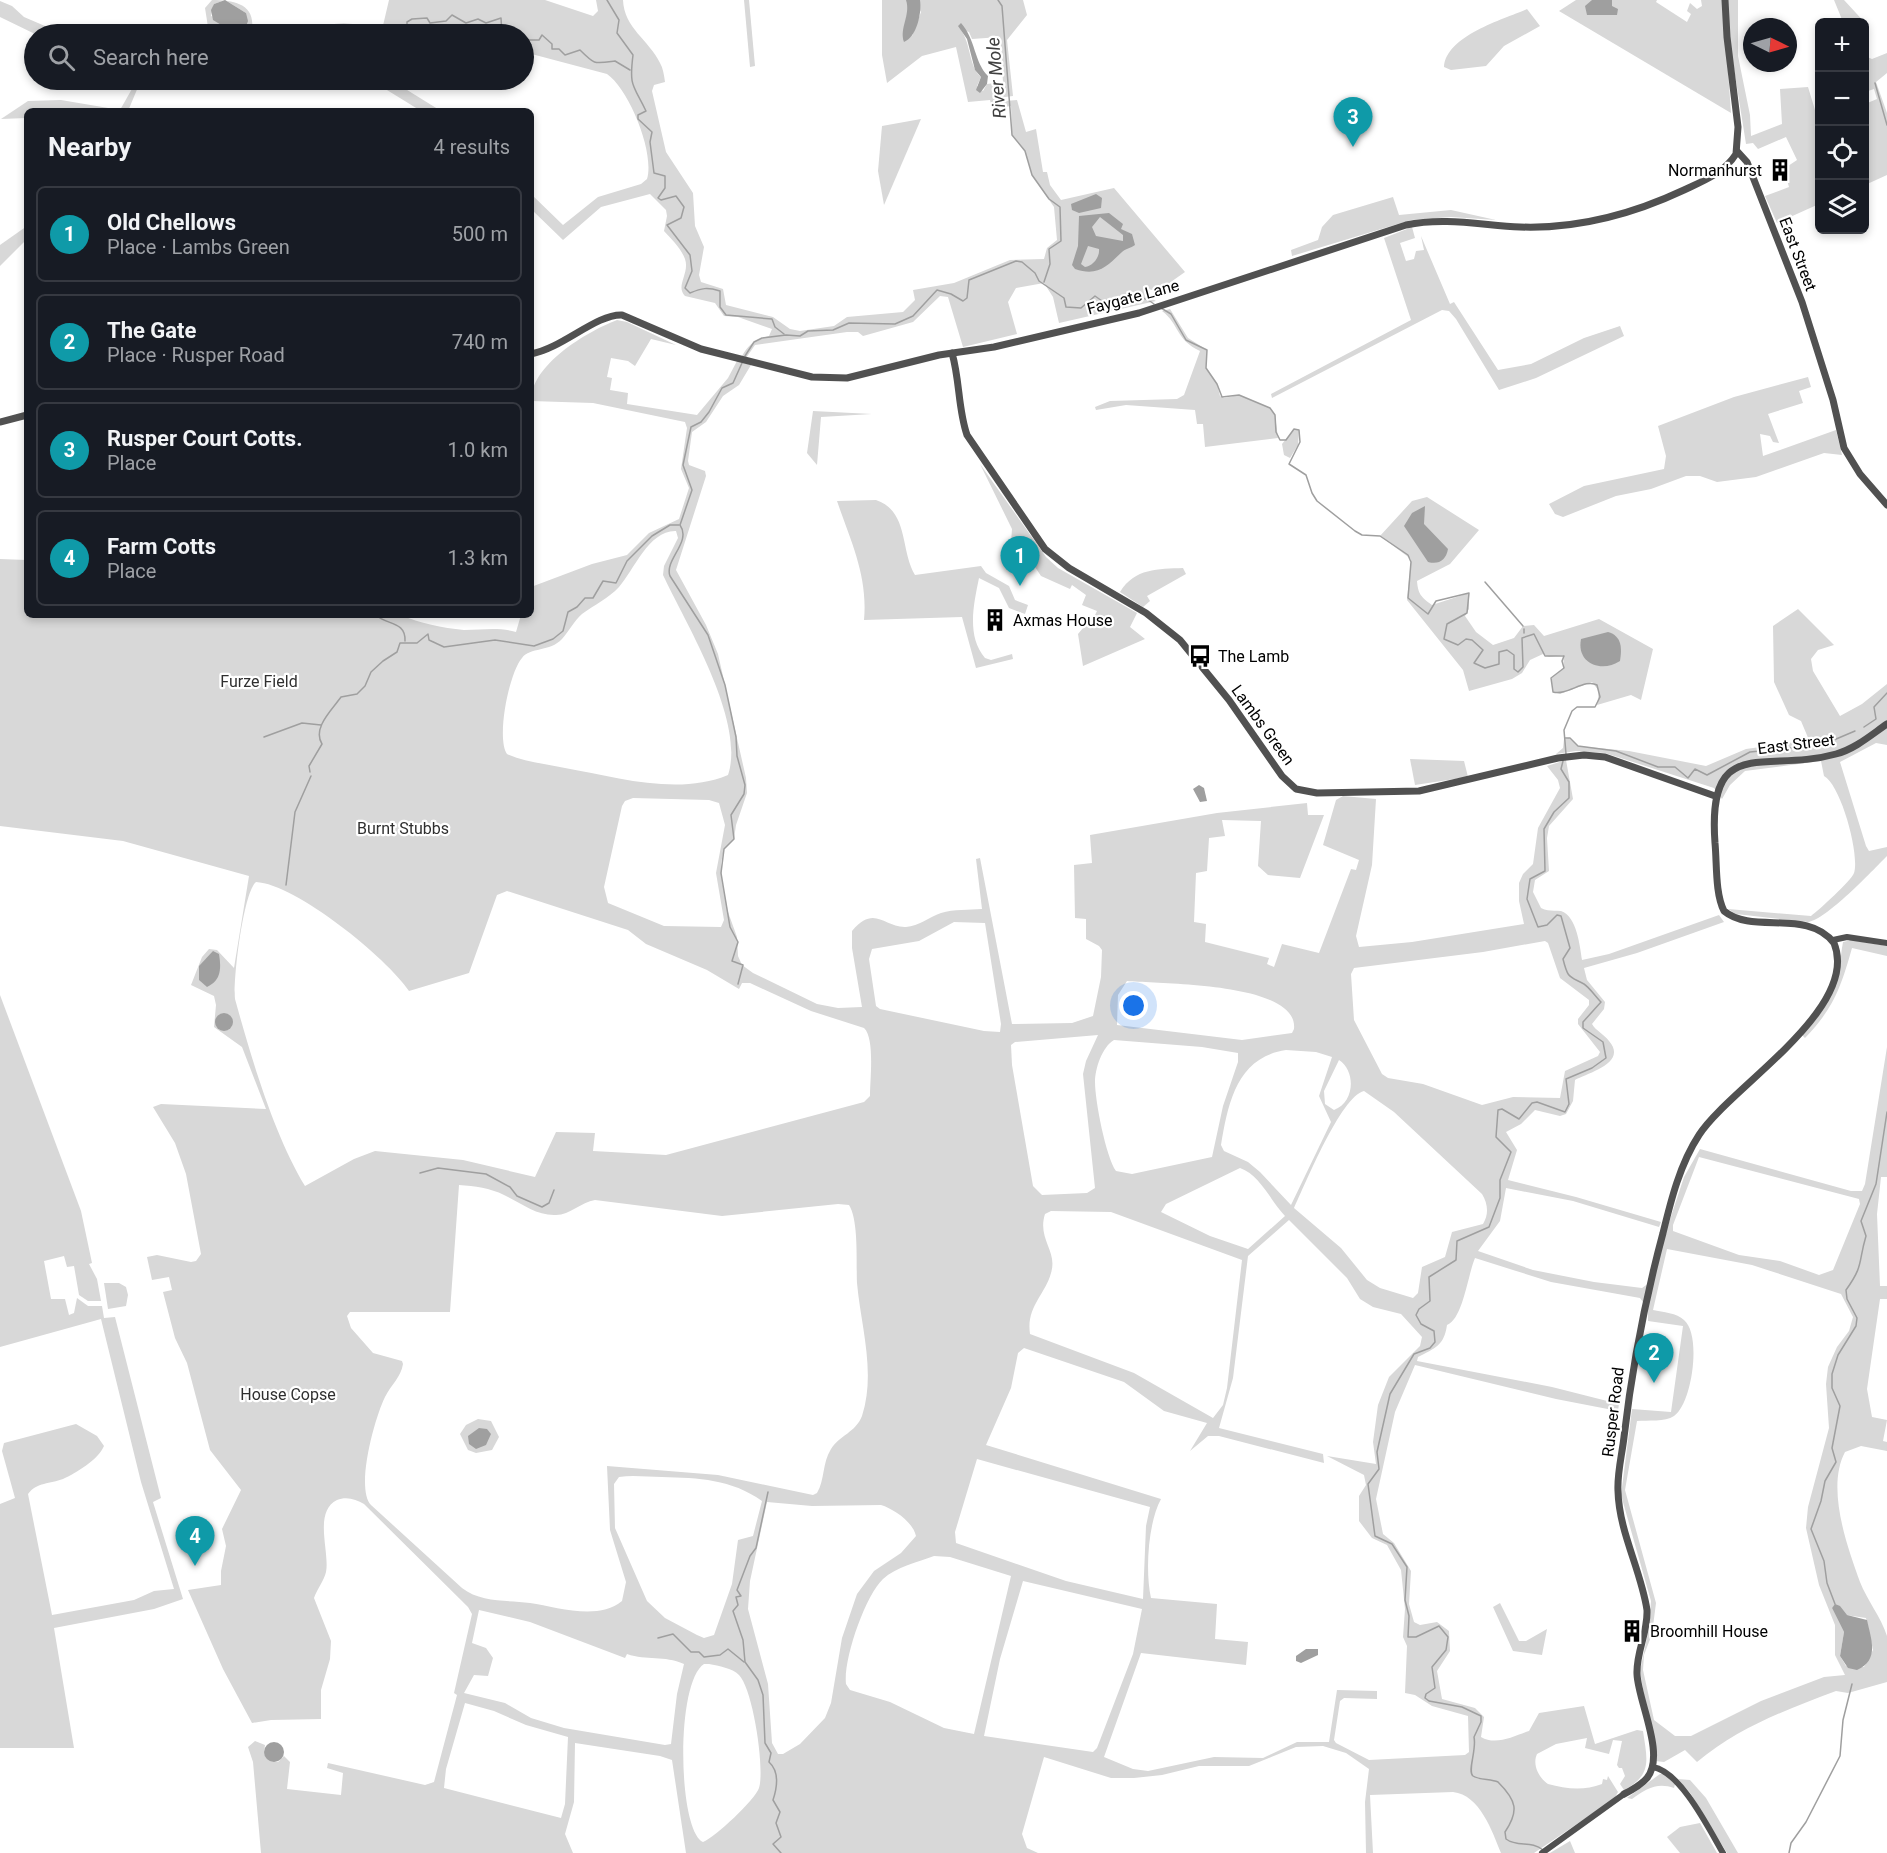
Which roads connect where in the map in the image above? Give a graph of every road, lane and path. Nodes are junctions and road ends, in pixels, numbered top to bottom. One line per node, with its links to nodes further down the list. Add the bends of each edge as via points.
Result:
1 (1725, 0): 2 (street)
2 (1737, 151): 4 (street, Faygate Lane, via 1711,177 1620,214 1540,227 1448,220 1406,225 1158,307 994,347); 7 (street, East Street, via 1747,162 1802,302 1844,447 1860,474)
3 (534, 353): 4 (street, Faygate Lane, via 555,347 608,317 620,315 695,347 817,378 840,379)
4 (952, 353): 9 (street, Lambs Green, via 967,435 1037,540 1069,568 1142,611 1180,640 1229,700 1282,776 1296,789 1317,793 1419,790 1590,754)
5 (24, 417): 6 (street)
6 (0, 422)
7 (1887, 505)
8 (1887, 724): 9 (street, East Street, via 1840,753 1744,765 1726,777)
9 (1715, 796): 10 (street, via 1716,861 1724,911 1738,918 1810,927)
10 (1833, 940): 11 (street, via 1847,937); 12 (street, Rusper Road, via 1836,967 1822,1006 1710,1121 1691,1148 1665,1225 1637,1344 1617,1491 1647,1610 1637,1673)
11 (1887, 943)
12 (1653, 1767): 13 (street, via 1647,1778); 15 (street, via 1661,1768 1681,1786)
13 (1624, 1794): 14 (street)
14 (1542, 1853)
15 (1723, 1853)

